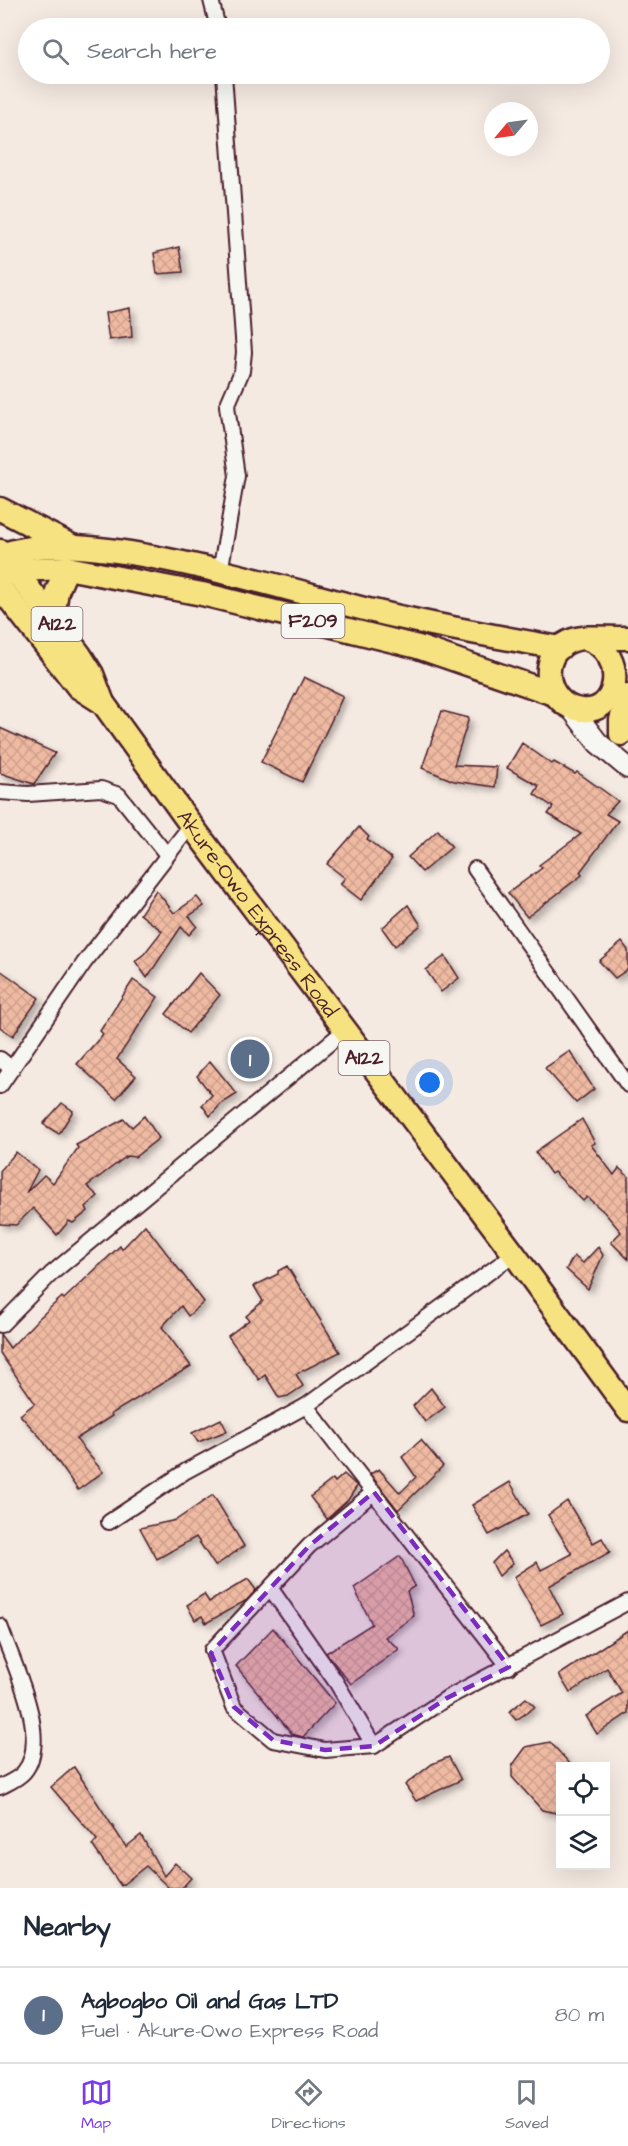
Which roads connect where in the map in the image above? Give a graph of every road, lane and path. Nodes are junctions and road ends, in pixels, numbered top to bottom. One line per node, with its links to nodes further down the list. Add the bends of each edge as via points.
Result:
1 (211, 0): 2 (street)
2 (216, 18)
3 (225, 84): 7 (street, via 244,352 242,371 227,406 237,476)
4 (0, 509): 5 (main road)
5 (69, 557): 6 (main road); 7 (main road, F209); 8 (main road); 13 (main road, F209, via 449,656)
6 (3, 566): 8 (main road, Akure-Owo Express Road / A122); 14 (main road, Akure-Owo Express Road / A122, via 78,687)
7 (220, 572): 11 (main road, F209, via 462,631)
8 (53, 618): 14 (main road, Akure-Owo Express Road / A122, via 92,674)
9 (628, 638): 10 (main road)
10 (588, 639): 11 (main road, via 578,639); 12 (main road, via 614,654)
11 (560, 648): 13 (main road, via 553,655 548,675)
12 (625, 687): 15 (main road); 16 (main road, via 621,720)
13 (562, 701): 15 (main road, via 590,710); 17 (main road, via 598,743)
14 (103, 703): 19 (main road, Akure-Owo Express Road / A122)
15 (602, 704): 16 (main road)
16 (624, 738)
17 (628, 768)
18 (0, 792): 20 (street, via 111,791 119,795)
19 (191, 825): 20 (street); 22 (main road, Akure-Owo Express Road / A122)
20 (167, 855): 24 (street, via 84,963)
21 (475, 868): 25 (street)
22 (344, 1031): 27 (main road, Akure-Owo Express Road / A122); 28 (street, via 51,1274)
23 (0, 1059): 24 (street)
24 (12, 1069): 26 (street)
25 (628, 1085)
26 (0, 1086)
27 (514, 1254): 29 (street); 30 (main road, Akure-Owo Express Road / A122)
28 (1, 1324)
29 (306, 1406): 31 (street); 32 (street, via 186,1471)
30 (628, 1410)
31 (374, 1492): 33 (street, via 309,1546); 36 (street)
32 (109, 1522)
33 (271, 1589): 37 (street, via 336,1682); 37 (street, via 212,1650 234,1707 273,1740 325,1750)
34 (628, 1602): 36 (street)
35 (0, 1626): 38 (street, via 32,1716 34,1743 24,1773)
36 (509, 1667): 37 (street, via 447,1698)
37 (374, 1746)
38 (0, 1787)

